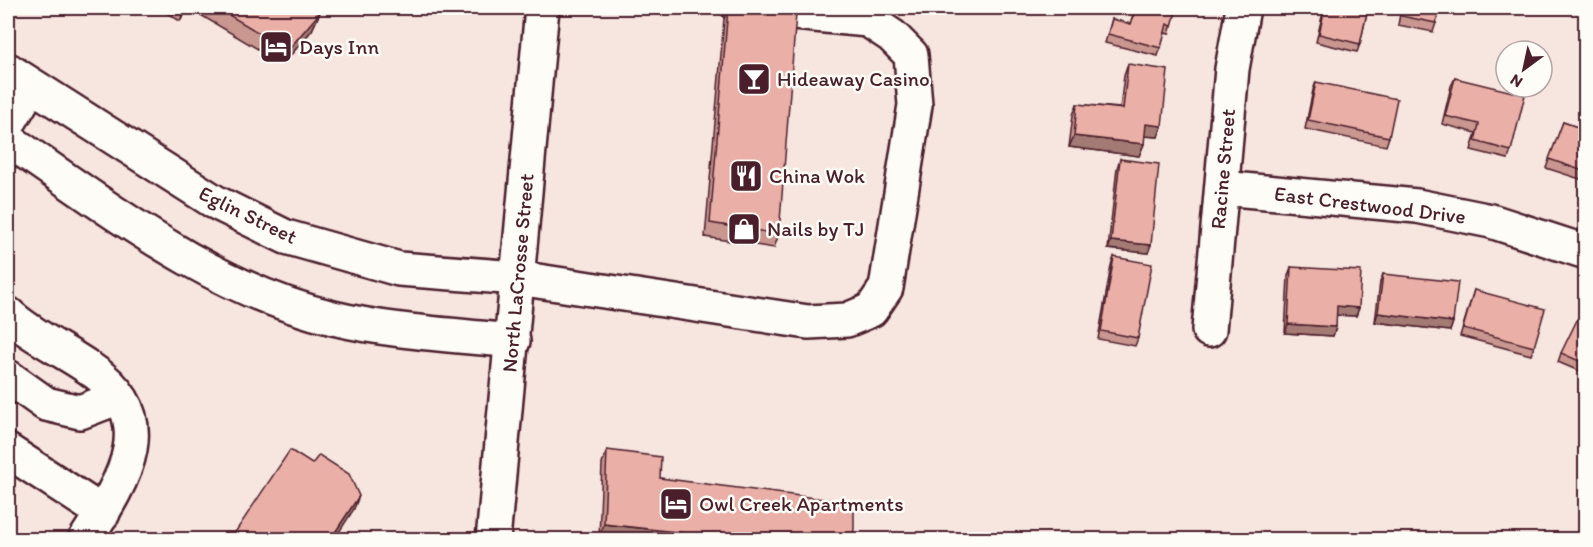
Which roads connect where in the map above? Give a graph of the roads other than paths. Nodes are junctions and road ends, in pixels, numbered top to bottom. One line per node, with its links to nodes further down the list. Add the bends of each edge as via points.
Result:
1 (542, 8): 9 (street, North LaCrosse Street)
2 (739, 8): 9 (street, Eglin Street, via 868,20 911,55 915,105 886,288 871,310 847,320 808,322)
3 (1243, 8): 7 (street, Racine Street, via 1232,69)
4 (19, 78): 5 (street); 9 (street, Eglin Street, via 215,202 286,237 399,268)
5 (8, 124)
6 (8, 140): 12 (street, via 195,262 283,303 354,322)
7 (1222, 188): 8 (street, East Crestwood Drive, via 1417,206 1491,221); 11 (street, Racine Street)
8 (1586, 252)
9 (518, 278): 12 (street, North LaCrosse Street)
10 (8, 314): 14 (street, via 92,369)
11 (1209, 330)
12 (513, 341): 17 (street, North LaCrosse Street)
13 (8, 377): 14 (street, via 46,404 80,412)
14 (119, 397): 16 (street, via 128,415 131,454 124,475)
15 (8, 451): 16 (street)
16 (94, 526)
17 (493, 540)

